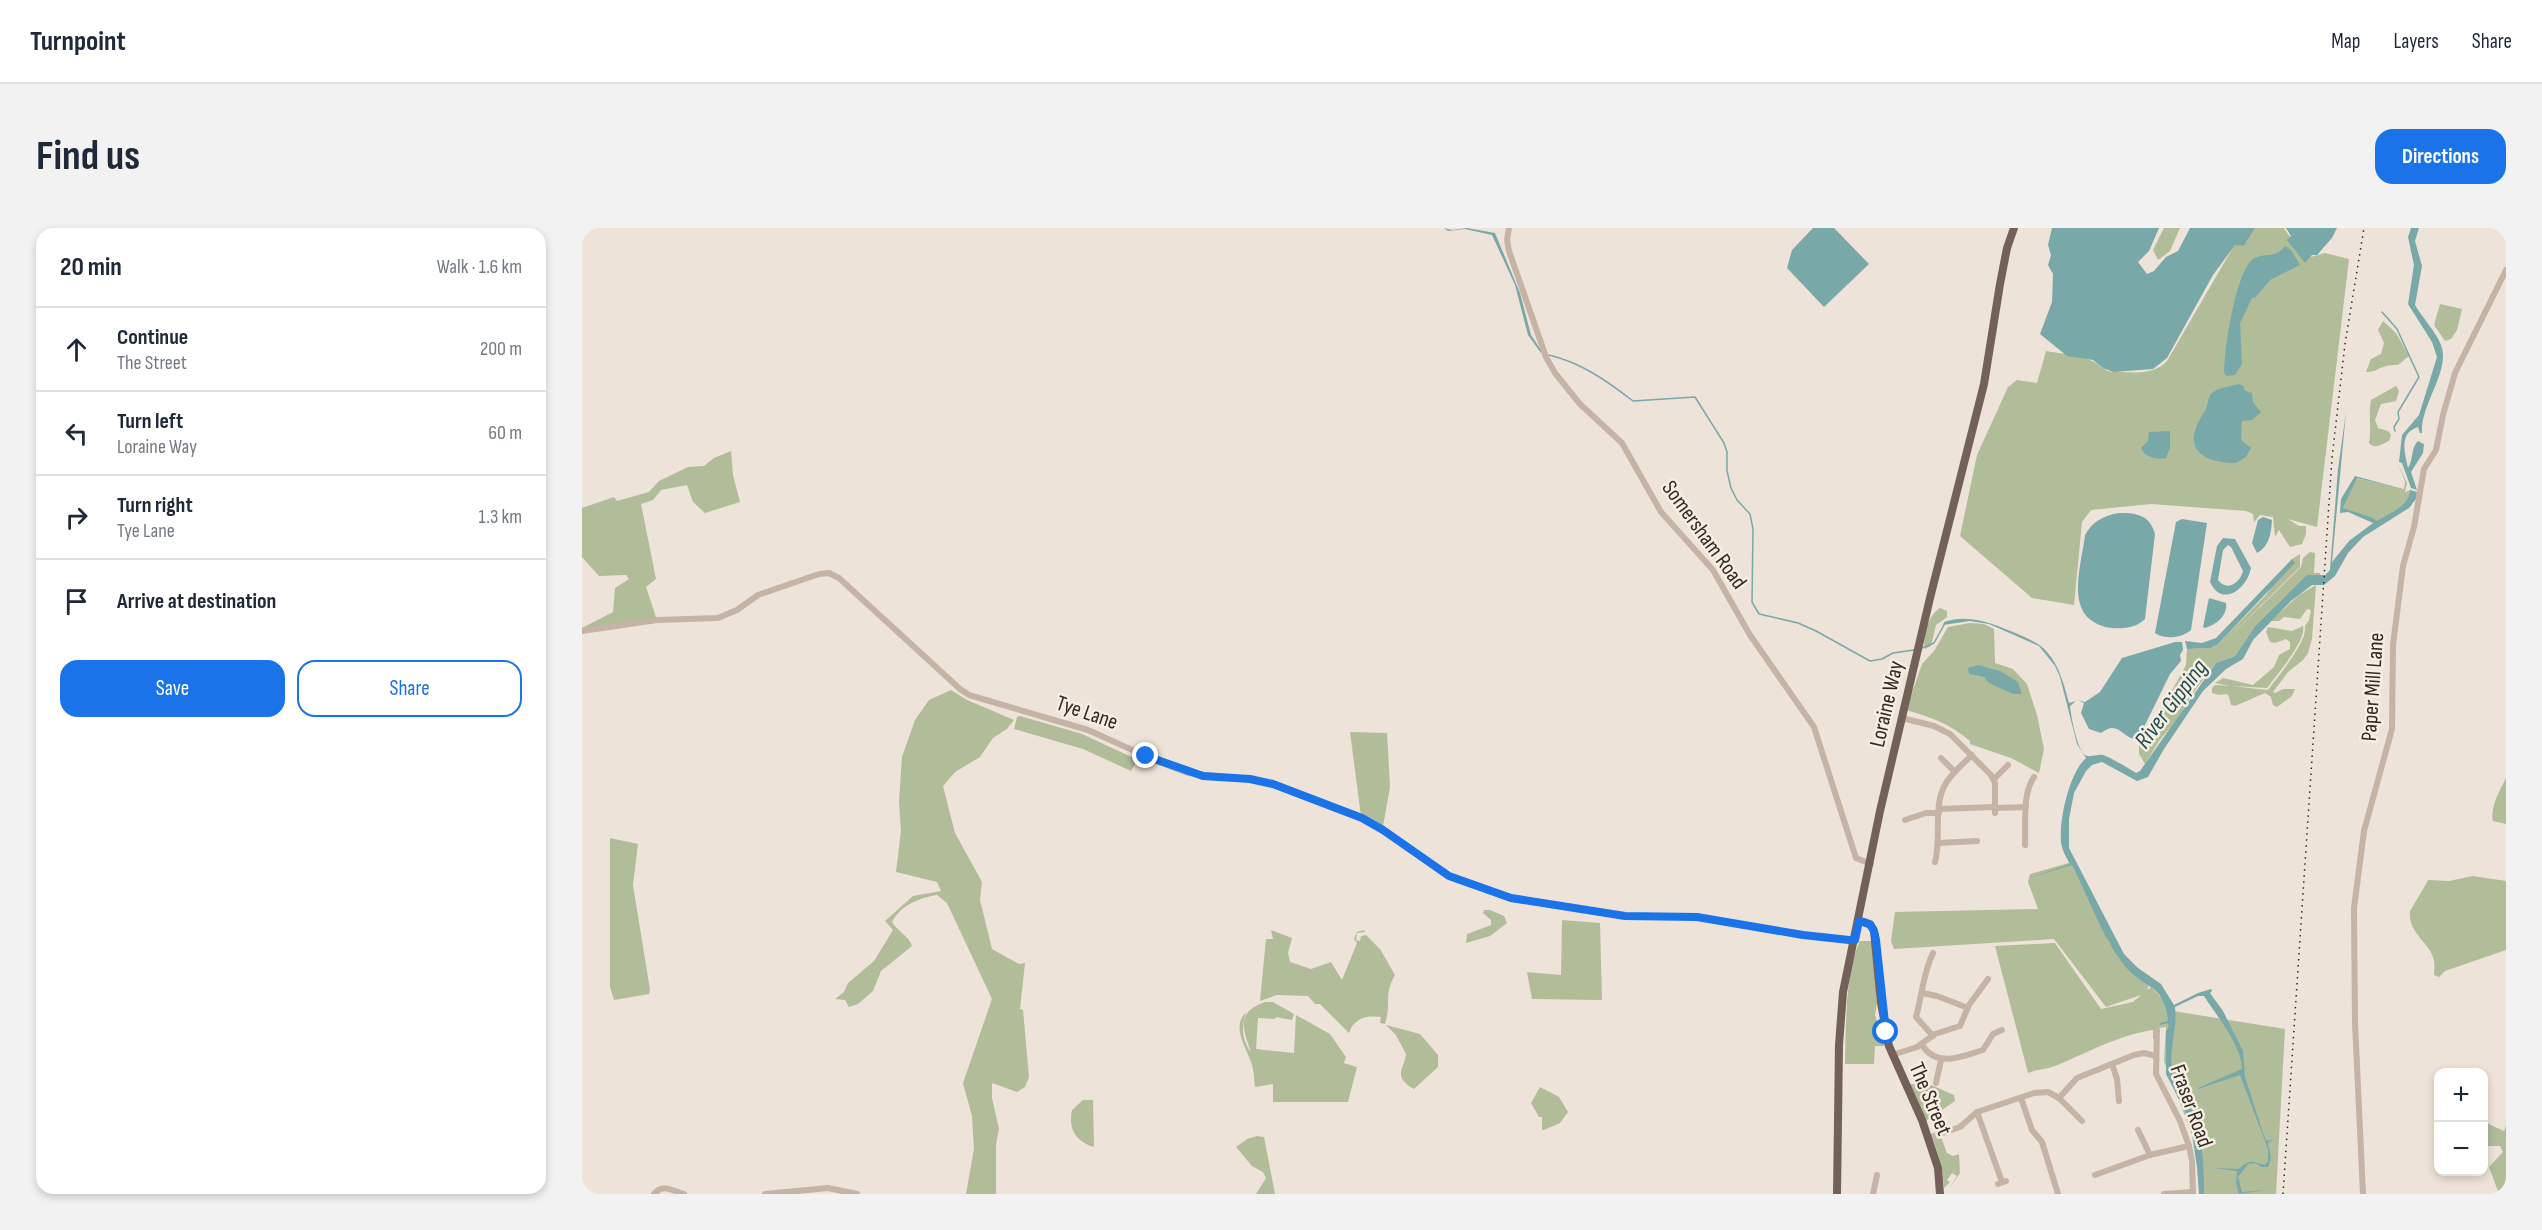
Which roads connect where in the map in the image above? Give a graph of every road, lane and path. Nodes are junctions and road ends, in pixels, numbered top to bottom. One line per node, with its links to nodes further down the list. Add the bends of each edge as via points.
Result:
1 (1509, 228): 20 (street, Somersham Road, via 1509,251 1546,357 1566,388 1622,443 1661,512 1713,570 1750,635 1815,727 1856,858)
2 (2014, 228): 5 (main road, Loraine Way, via 1984,384)
3 (2506, 270): 58 (street, Paper Mill Lane, via 2455,373 2436,450 2424,469 2403,566 2393,645 2392,729 2364,831 2354,908)
4 (582, 632): 22 (street, Tye Lane, via 657,620 718,618 758,595 829,573 969,695 1088,730 1188,772 1261,781 1284,788 1362,818 1449,876 1511,898 1625,916 1697,917)
5 (1902, 718): 6 (street, via 1944,730); 20 (main road, Loraine Way)
6 (1972, 755): 9 (street); 11 (street)
7 (1941, 758): 9 (street)
8 (2008, 765): 11 (street)
9 (1955, 772): 14 (street, via 1944,787)
10 (2034, 777): 12 (street, via 2025,789)
11 (1994, 779): 13 (street)
12 (2026, 807): 13 (street); 18 (street)
13 (1995, 809): 14 (street)
14 (1939, 811): 15 (street); 17 (street)
15 (1905, 820)
16 (1977, 841): 17 (street)
17 (1939, 843): 19 (street)
18 (2025, 845)
19 (1935, 862)
20 (1871, 864): 21 (main road, Loraine Way)
21 (1859, 921): 22 (main road, Loraine Way); 31 (main road, The Street, via 1870,924 1874,932 1881,1003)
22 (1855, 940): 53 (main road, Loraine Way, via 1842,1002)
23 (1934, 953): 25 (street)
24 (1988, 979): 26 (street)
25 (1922, 993): 26 (street); 29 (street, via 1916,1017)
26 (1968, 1008): 29 (street, via 1960,1026)
27 (2157, 1030): 32 (street, Fraser Road)
28 (2002, 1031): 33 (street, via 1993,1034 1983,1050)
29 (1932, 1036): 30 (street)
30 (1922, 1045): 31 (street); 33 (street)
31 (1892, 1055): 42 (main road, The Street)
32 (2156, 1056): 34 (street, via 2137,1054); 43 (street, Fraser Road, via 2158,1079)
33 (1941, 1060): 35 (street)
34 (2112, 1064): 37 (street, via 2077,1078); 38 (street)
35 (1936, 1083)
36 (2021, 1098): 37 (street, via 2042,1092); 39 (street); 56 (street, via 2032,1130 2042,1143)
37 (2059, 1098): 40 (street)
38 (2118, 1101)
39 (1977, 1112): 42 (street, via 1962,1125); 47 (street)
40 (2082, 1120)
41 (2138, 1130): 44 (street)
42 (1928, 1138): 55 (main road, The Street)
43 (2189, 1146): 44 (street); 48 (street, Fraser Road)
44 (2150, 1155): 46 (street)
45 (1877, 1175): 54 (street)
46 (2095, 1175)
47 (2002, 1182)
48 (2193, 1193): 57 (street)
49 (654, 1194): 50 (street, via 665,1188)
50 (684, 1194)
51 (765, 1194): 52 (street, via 828,1188)
52 (857, 1194)
53 (1837, 1194)
54 (1873, 1194)
55 (1940, 1194)
56 (2058, 1194)
57 (2164, 1194)
58 (2363, 1194)

